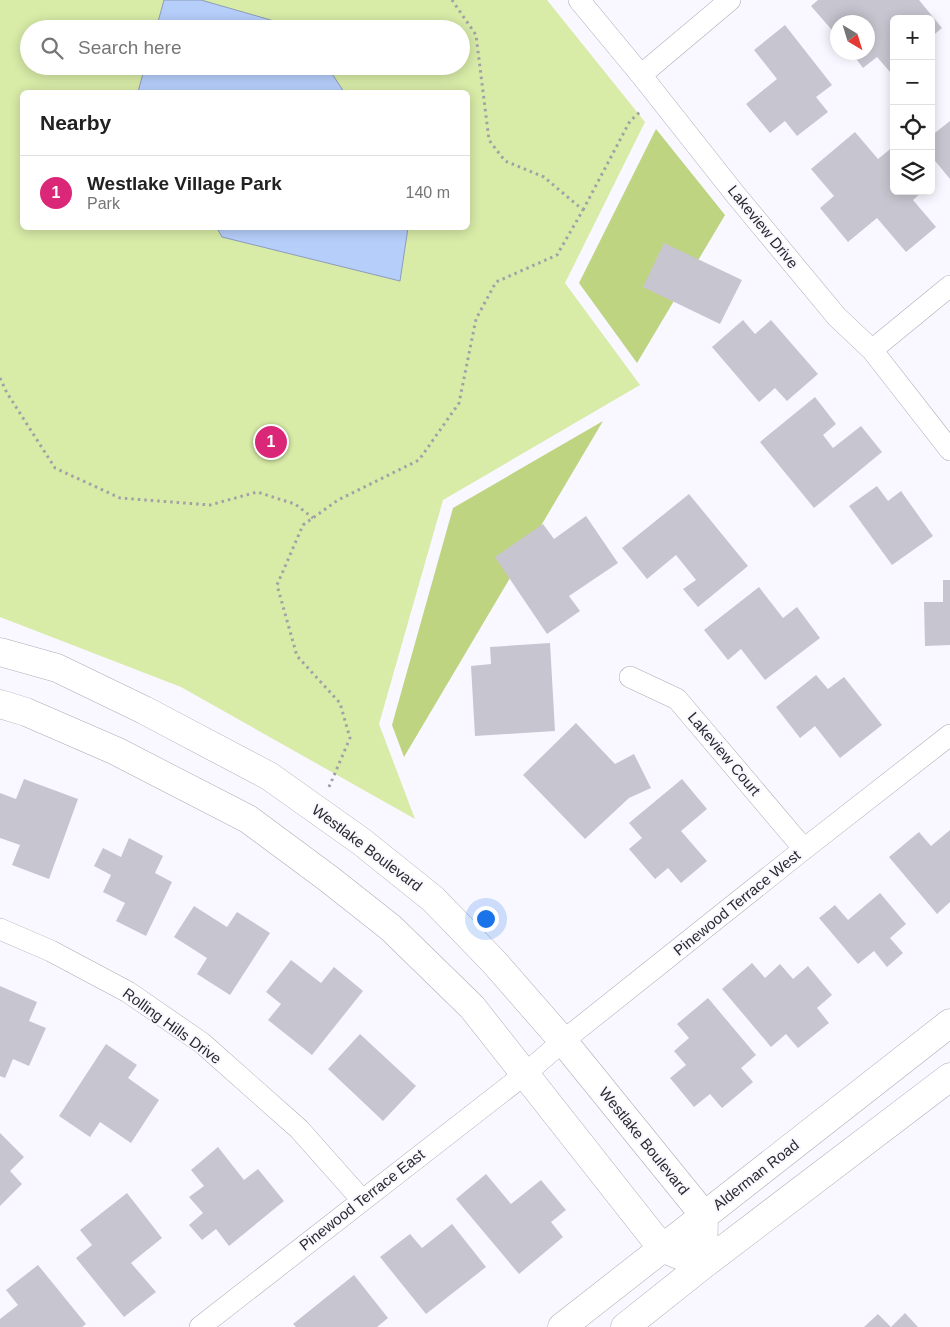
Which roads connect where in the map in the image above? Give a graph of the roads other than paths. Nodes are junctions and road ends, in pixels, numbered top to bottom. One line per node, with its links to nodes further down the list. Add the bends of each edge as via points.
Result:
1 (579, 0): 3 (street, Lakeview Drive)
2 (730, 0): 3 (street)
3 (641, 75): 5 (street, Lakeview Drive, via 837,317)
4 (950, 286): 5 (street)
5 (872, 350): 6 (street, Lakeview Drive)
6 (950, 450)
7 (0, 652): 14 (street, Westlake Boulevard, via 57,668 269,776 362,842 433,898)
8 (630, 677): 11 (street, Lakeview Court, via 677,699)
9 (0, 704): 15 (street, via 116,751 248,819 391,928 472,1007)
10 (950, 735): 11 (street, Pinewood Terrace West)
11 (804, 849): 14 (street, Pinewood Terrace West)
12 (0, 929): 17 (street, Rolling Hills Drive, via 51,951 128,992 202,1044 299,1129)
13 (950, 1023): 18 (street, Alderman Road)
14 (563, 1041): 15 (street, Pinewood Terrace West); 18 (street, Westlake Boulevard)
15 (525, 1074): 17 (street, Pinewood Terrace East); 19 (street)
16 (950, 1078): 20 (street)
17 (362, 1200): 21 (street, Pinewood Terrace East)
18 (704, 1215): 19 (street, Alderman Road); 20 (street)
19 (662, 1248): 20 (street); 22 (street, Alderman Road)
20 (703, 1265): 23 (street)
21 (200, 1327)
22 (562, 1327)
23 (626, 1327)

